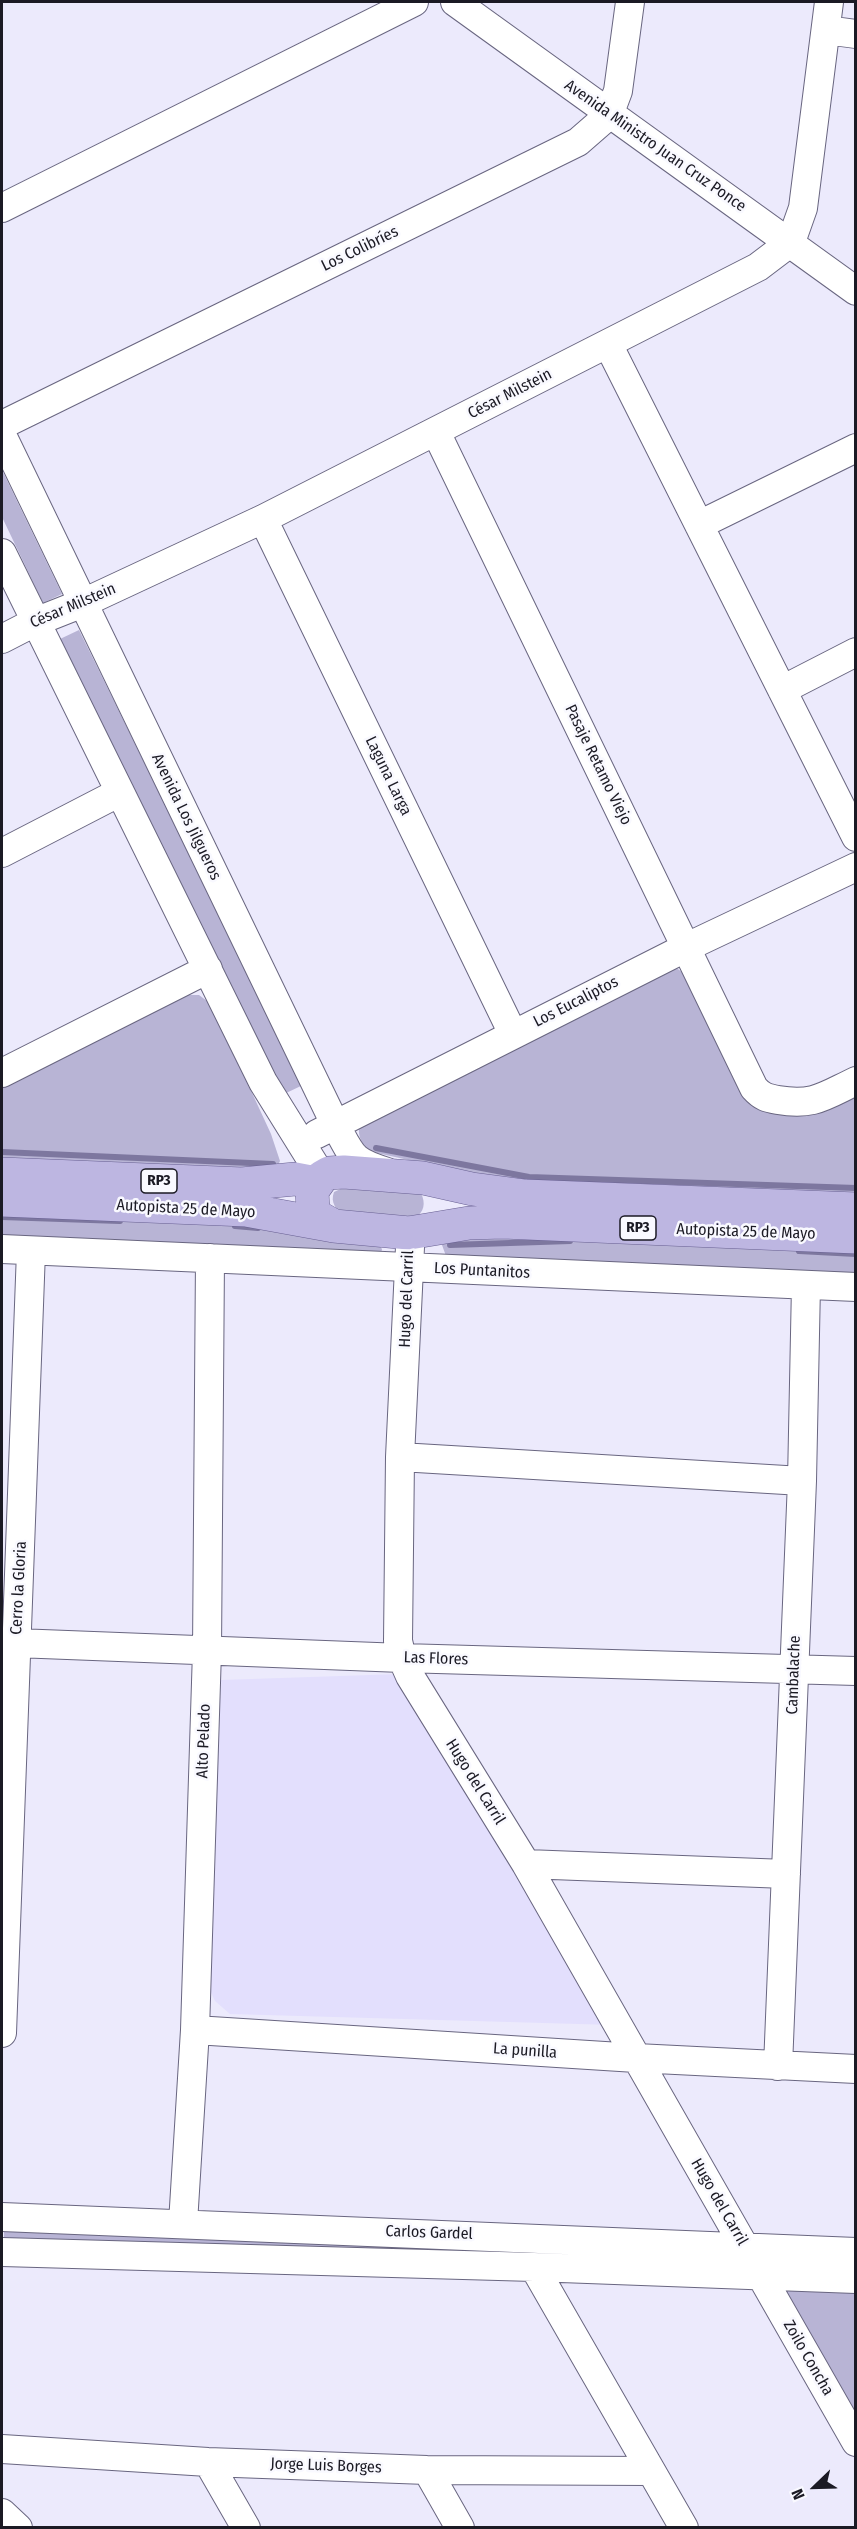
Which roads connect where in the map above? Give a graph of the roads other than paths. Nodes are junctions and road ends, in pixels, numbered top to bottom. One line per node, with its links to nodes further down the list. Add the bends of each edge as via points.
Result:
1 (414, 2): 8 (street)
2 (455, 2): 7 (street, Avenida Ministro Juan Cruz Ponce)
3 (630, 2): 7 (street, Los Colibríes, via 618,91)
4 (829, 2): 5 (street)
5 (826, 30): 6 (street); 9 (street, via 803,208)
6 (855, 34)
7 (609, 114): 9 (street, Avenida Ministro Juan Cruz Ponce); 12 (street, Los Colibríes, via 578,142)
8 (2, 208)
9 (791, 242): 10 (street, Avenida Ministro Juan Cruz Ponce); 11 (street, César Milstein, via 758,267)
10 (855, 291)
11 (608, 344): 13 (street, César Milstein); 17 (street)
12 (2, 425)
13 (436, 432): 16 (street, César Milstein); 28 (street, Pasaje Retamo Viejo)
14 (2, 435): 19 (street, Avenida Los Jilgueros)
15 (855, 448): 17 (street)
16 (263, 519): 19 (street, César Milstein); 30 (street, Laguna Larga)
17 (699, 525): 23 (street)
18 (2, 553): 20 (street)
19 (83, 603): 20 (street, César Milstein); 33 (street, Avenida Los Jilgueros)
20 (35, 622): 21 (street, César Milstein); 24 (street)
21 (2, 639)
22 (855, 652): 23 (street)
23 (782, 690): 25 (street)
24 (120, 792): 26 (street); 29 (street)
25 (855, 837)
26 (2, 853)
27 (855, 867): 28 (street, Los Eucaliptos)
28 (687, 947): 30 (street, Los Eucaliptos); 32 (street, Pasaje Retamo Viejo, via 754,1088 762,1097 801,1104)
29 (208, 969): 31 (street); 34 (street, via 263,1082)
30 (513, 1034): 33 (street, Los Eucaliptos)
31 (2, 1073)
32 (855, 1081)
33 (335, 1124): 34 (street, Los Eucaliptos); 36 (street, Avenida Los Jilgueros, via 363,1165)
34 (299, 1143): 37 (street)
35 (2, 1174): 37 (main road, Autopista 25 de Mayo / RP3, via 242,1184)
36 (409, 1176): 37 (main road, RP3, via 344,1172 329,1173); 39 (main road, Autopista 25 de Mayo / RP3, via 525,1196); 41 (main road, via 435,1188 441,1199 441,1211 435,1222)
37 (319, 1180): 40 (main road, via 312,1191 313,1209 318,1217)
38 (2, 1200): 40 (main road, Autopista 25 de Mayo / RP3, via 246,1210)
39 (855, 1209)
40 (334, 1226): 41 (main road, RP3)
41 (415, 1233): 42 (main road, Autopista 25 de Mayo / RP3, via 469,1223 504,1222); 46 (street, Hugo del Carril)
42 (855, 1237)
43 (2, 1249): 44 (street, Los Puntanitos)
44 (31, 1251): 45 (street, Los Puntanitos); 49 (street, Cerro la Gloria)
45 (210, 1258): 46 (street, Los Puntanitos); 53 (street, Alto Pelado)
46 (409, 1268): 47 (street, Los Puntanitos); 50 (street, Hugo del Carril)
47 (806, 1285): 48 (street, Los Puntanitos); 51 (street, Cambalache)
48 (855, 1287)
49 (13, 1451): 52 (street, Cerro la Gloria)
50 (400, 1457): 51 (street); 54 (street, Hugo del Carril, via 398,1641)
51 (802, 1481): 55 (street, Cambalache)
52 (16, 1643): 53 (street, Las Flores); 59 (street, Cerro la Gloria)
53 (207, 1651): 54 (street, Las Flores); 60 (street, Alto Pelado)
54 (402, 1658): 55 (street, Las Flores); 57 (street, Hugo del Carril)
55 (794, 1669): 56 (street, Las Flores); 58 (street, Cambalache)
56 (855, 1671)
57 (526, 1864): 58 (street); 62 (street, Hugo del Carril)
58 (786, 1874): 63 (street, Cambalache)
59 (2, 2026): 61 (street, Cerro la Gloria)
60 (195, 2030): 62 (street, La punilla); 66 (street, Alto Pelado)
61 (2, 2033)
62 (636, 2058): 63 (street, La punilla); 67 (street, Hugo del Carril)
63 (778, 2066): 64 (street, La punilla)
64 (855, 2068)
65 (2, 2217): 66 (street, Carlos Gardel)
66 (183, 2223): 67 (street, Carlos Gardel)
67 (745, 2247): 69 (street, Carlos Gardel); 71 (street, Hugo del Carril)
68 (2, 2252): 70 (street, Carlos Gardel)
69 (855, 2252)
70 (534, 2267): 71 (street, Carlos Gardel); 77 (street)
71 (761, 2275): 72 (street, Carlos Gardel); 73 (street, Zoilo Concha)
72 (855, 2279)
73 (855, 2442)
74 (2, 2449): 75 (street, Jorge Luis Borges)
75 (208, 2462): 76 (street, Jorge Luis Borges); 80 (street)
76 (427, 2470): 77 (street, Jorge Luis Borges); 81 (street)
77 (651, 2471): 82 (street)
78 (2, 2513): 79 (street)
79 (18, 2528)
80 (246, 2528)
81 (460, 2528)
82 (684, 2528)

